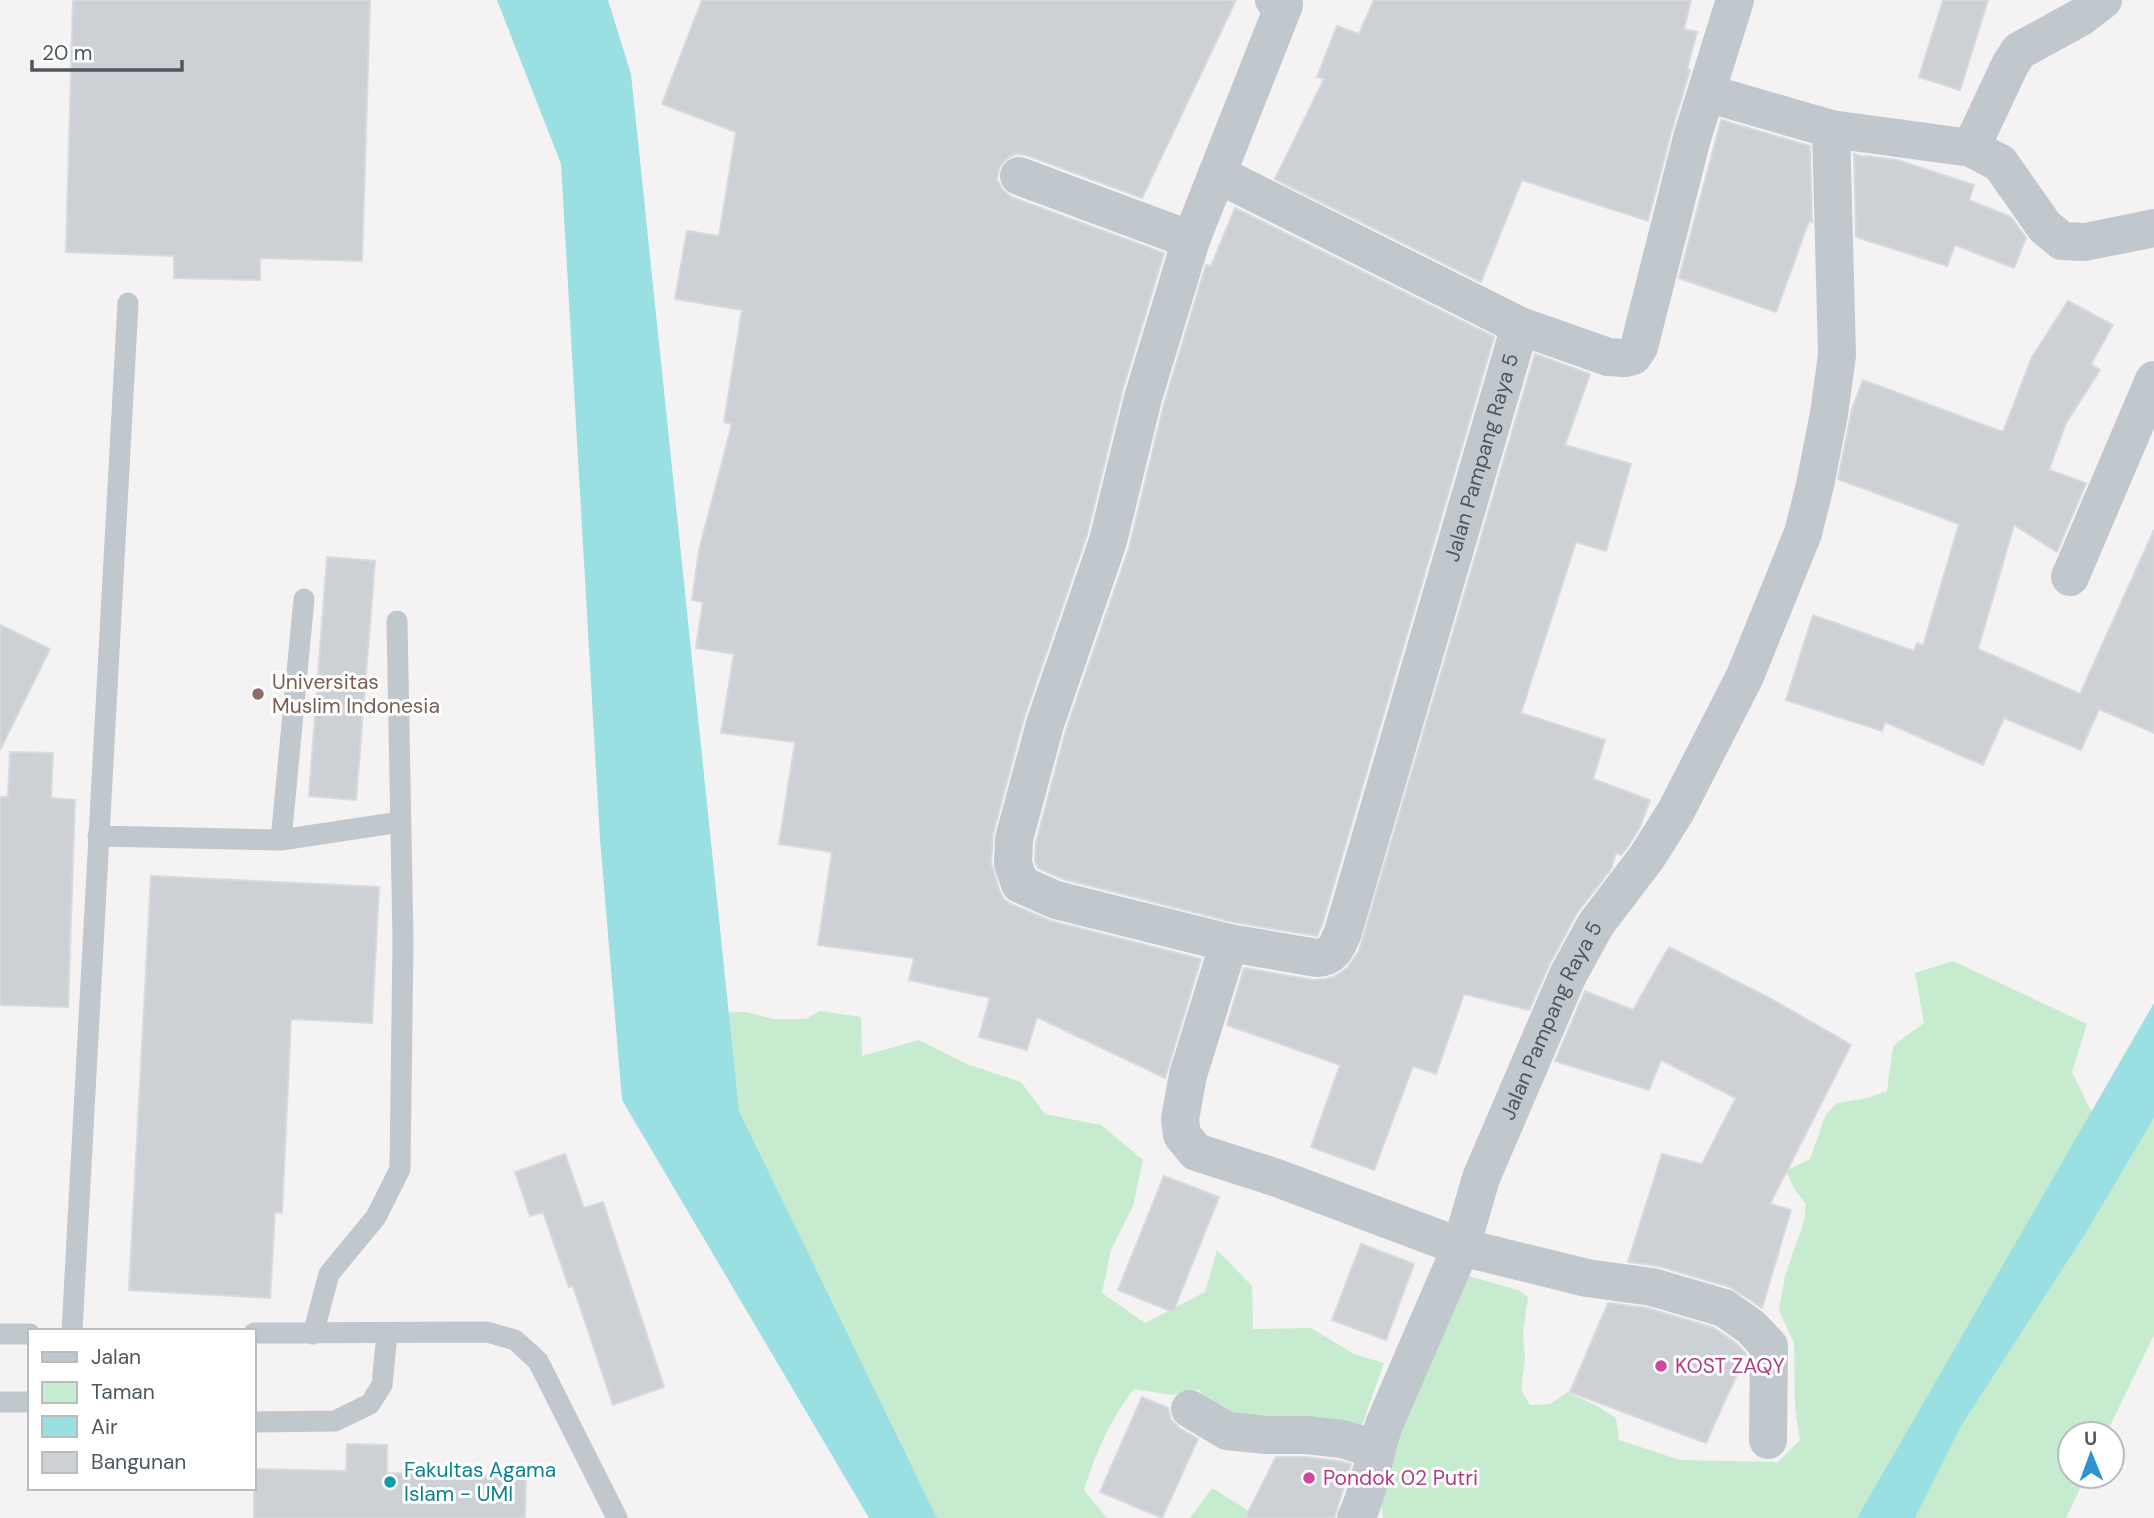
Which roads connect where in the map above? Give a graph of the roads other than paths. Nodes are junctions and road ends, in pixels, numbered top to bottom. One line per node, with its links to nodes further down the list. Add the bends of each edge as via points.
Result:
1 (1735, 0): 4 (street, Jalan Pampang Raya 5)
2 (2103, 0): 6 (street, via 2019,51)
3 (1281, 2): 7 (street, Jalan Pampang Raya 5)
4 (1707, 93): 5 (street); 12 (street, Jalan Pampang Raya 5, via 1633,356 1608,357)
5 (1831, 129): 6 (street); 21 (street, Jalan Pampang Raya 5, via 1837,355 1803,533 1745,676 1676,811 1596,924 1568,975 1481,1178)
6 (1971, 148): 9 (street, via 2000,163 2045,227 2062,241 2085,242)
7 (1217, 174): 10 (street, Jalan Pampang Raya 5); 12 (street)
8 (1019, 176): 10 (street)
9 (2154, 228)
10 (1191, 240): 20 (street, Jalan Pampang Raya 5, via 1143,398 1108,541 1045,724 1014,839 1013,864 1020,884 1056,900)
11 (128, 303): 18 (lane)
12 (1520, 326): 20 (street, Jalan Pampang Raya 5, via 1338,943 1333,953 1317,958)
13 (2154, 380): 14 (street)
14 (2070, 577)
15 (304, 599): 19 (lane)
16 (397, 621): 17 (lane)
17 (400, 822): 19 (lane); 27 (lane, via 400,1169 376,1217 329,1274)
18 (98, 836): 19 (lane); 22 (lane)
19 (281, 840)
20 (1229, 943): 21 (street, via 1188,1074 1180,1119 1182,1135 1196,1152)
21 (1461, 1247): 32 (street, via 1587,1278 1652,1287 1724,1308 1769,1346); 33 (street, Jalan Pampang Raya 5)
22 (72, 1329)
23 (387, 1333): 27 (lane); 31 (lane, via 382,1385 370,1404 335,1421); 34 (lane, via 488,1332 515,1340 538,1361)
24 (0, 1334): 25 (lane)
25 (28, 1334)
26 (256, 1334): 27 (lane)
27 (313, 1334)
28 (0, 1402): 29 (lane)
29 (28, 1402)
30 (1190, 1409): 33 (street, via 1227,1431 1334,1438)
31 (256, 1422)
32 (1768, 1440)
33 (1375, 1449): 35 (street, Jalan Pampang Raya 5)
34 (617, 1518)
35 (1356, 1518)

